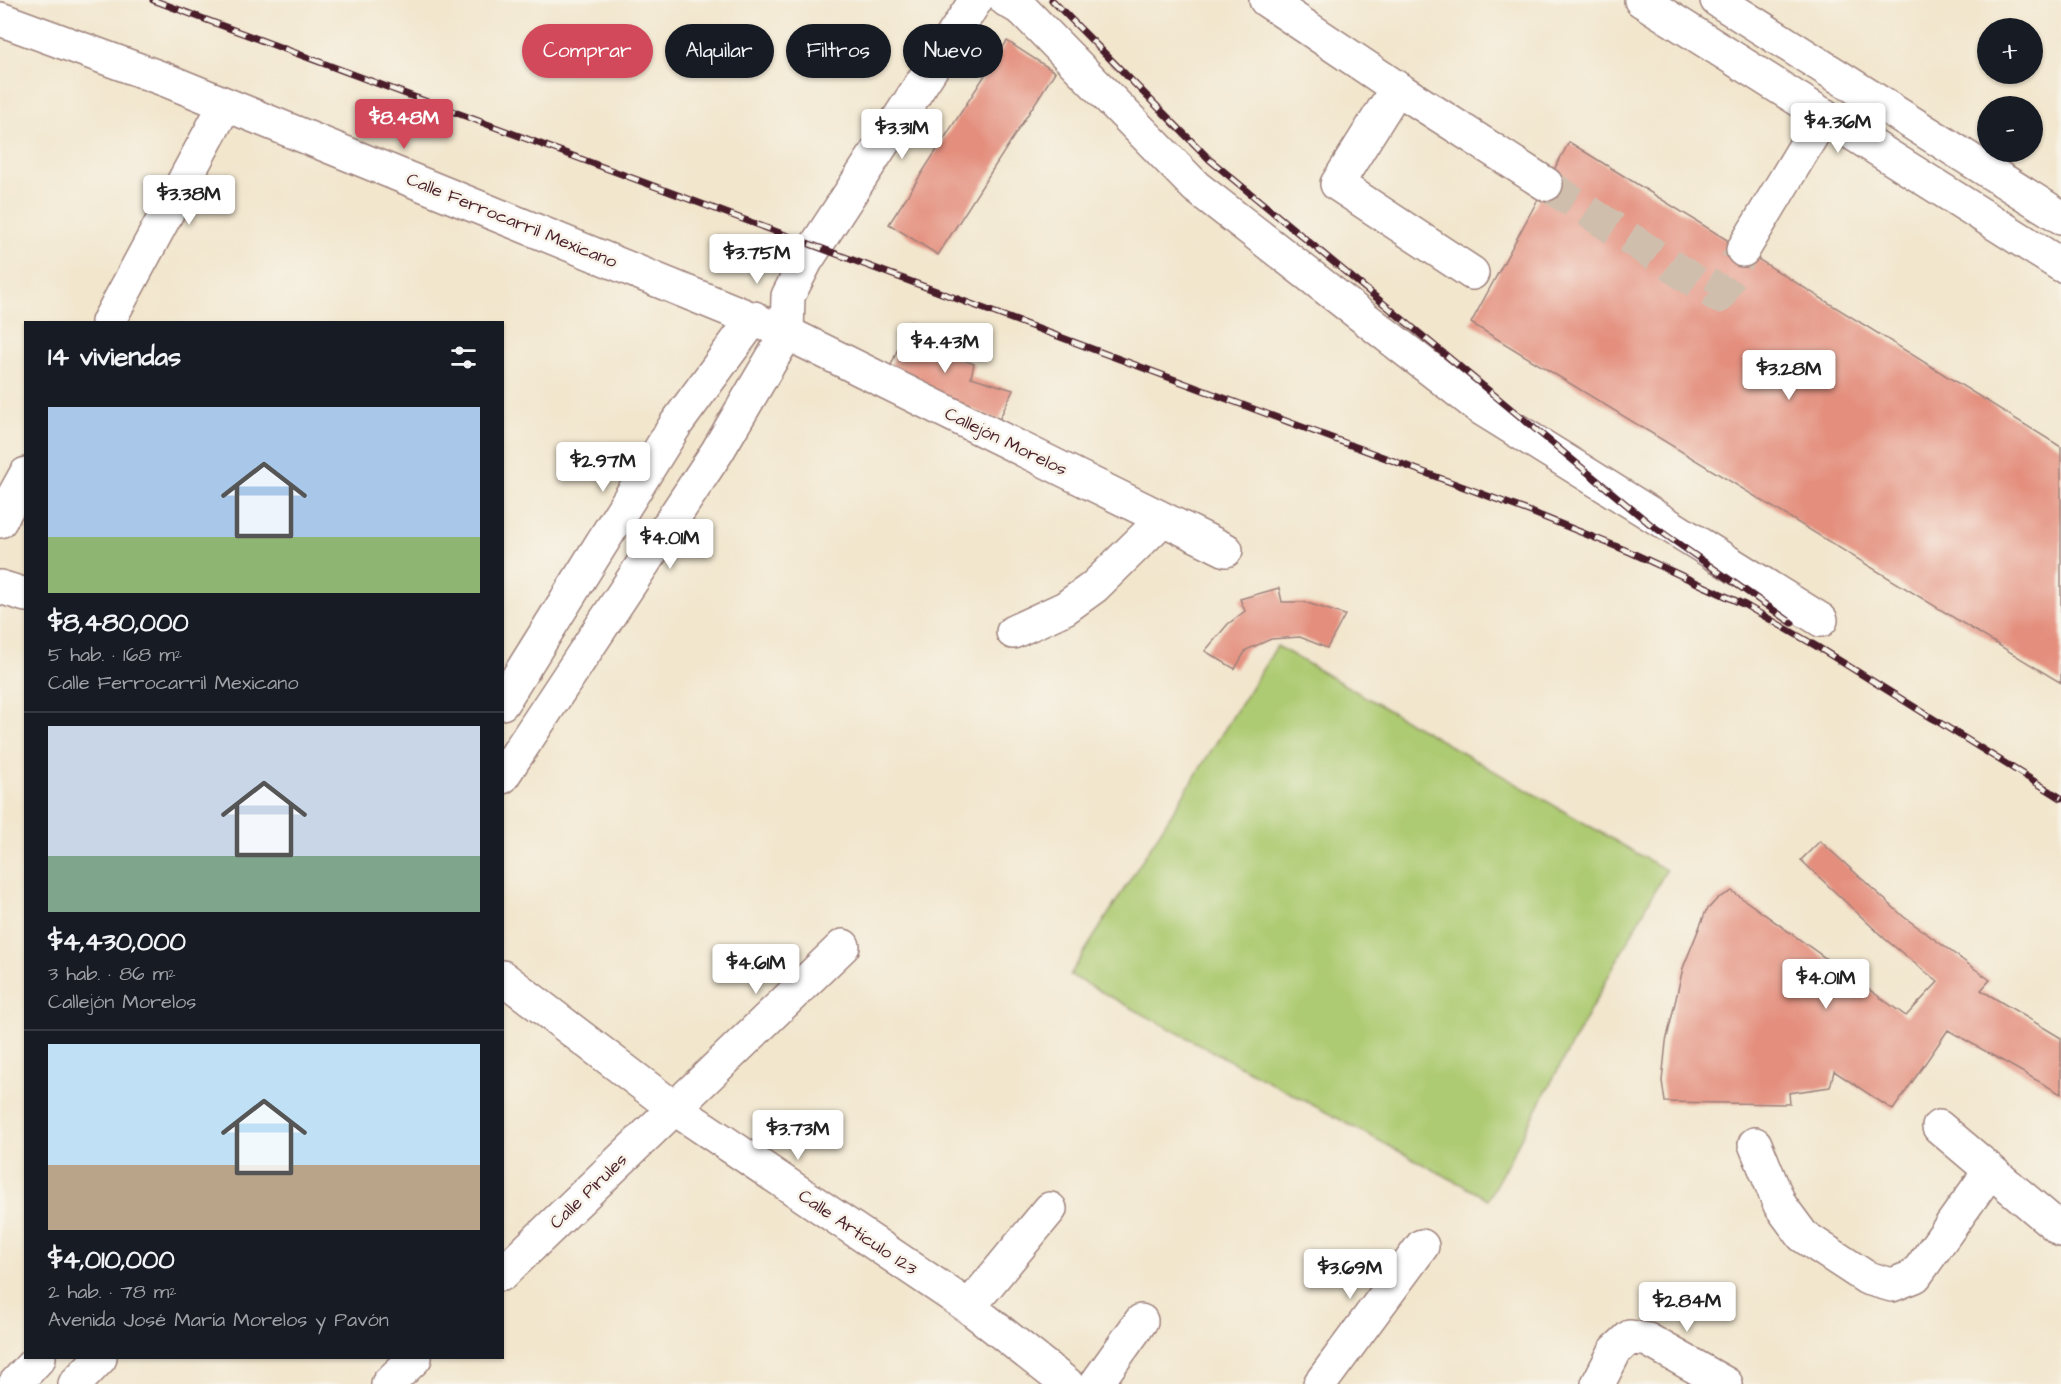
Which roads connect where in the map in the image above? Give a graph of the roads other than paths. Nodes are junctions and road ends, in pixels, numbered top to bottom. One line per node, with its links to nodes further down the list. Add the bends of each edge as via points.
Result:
1 (976, 0): 15 (street, via 806,261)
2 (1006, 0): 27 (street, via 1023,10 1197,186 1479,407)
3 (1266, 0): 7 (street)
4 (1717, 0): 11 (street)
5 (1647, 2): 9 (street)
6 (0, 19): 8 (street, Calle Ferrocarril Mexicano)
7 (1397, 88): 10 (street); 14 (street, via 1337,184)
8 (225, 105): 16 (street, Calle Ferrocarril Mexicano); 17 (street)
9 (1824, 115): 12 (street); 13 (street)
10 (1546, 184)
11 (2061, 217)
12 (1743, 250)
13 (2061, 265)
14 (1472, 273)
15 (788, 296): 16 (street); 18 (street)
16 (754, 318): 18 (street, Calle Ferrocarril Mexicano); 19 (street)
17 (109, 321)
18 (787, 333): 20 (street); 22 (street, Callejón Morelos)
19 (676, 424): 20 (street); 29 (street)
20 (717, 452): 30 (street)
21 (24, 478): 23 (street)
22 (1163, 519): 24 (street, Callejón Morelos); 28 (street, via 1094,588 1065,608)
23 (0, 521)
24 (1226, 550)
25 (0, 587): 26 (street)
26 (24, 594)
27 (1821, 620)
28 (1013, 632)
29 (504, 700)
30 (514, 738): 31 (street)
31 (504, 770)
32 (843, 946): 34 (street, Calle Pirules)
33 (508, 989): 34 (street, Calle Artículo 123)
34 (674, 1108): 41 (street, Calle Pirules); 42 (street, Calle Artículo 123)
35 (1939, 1127): 37 (street)
36 (1755, 1144): 37 (street, via 1780,1205 1803,1236 1867,1278 1892,1285 1914,1276)
37 (1990, 1171): 39 (street)
38 (1050, 1209): 42 (street)
39 (2061, 1230)
40 (1422, 1246): 52 (street)
41 (504, 1272)
42 (969, 1307): 50 (street, Calle Artículo 123)
43 (1141, 1321): 51 (street)
44 (38, 1359): 47 (street)
45 (99, 1359): 48 (street)
46 (414, 1359): 49 (street)
47 (15, 1384)
48 (75, 1384)
49 (388, 1384)
50 (1067, 1384)
51 (1096, 1384)
52 (1320, 1384)
53 (1598, 1384): 54 (street, via 1615,1351 1630,1337 1648,1340)
54 (1726, 1384)

